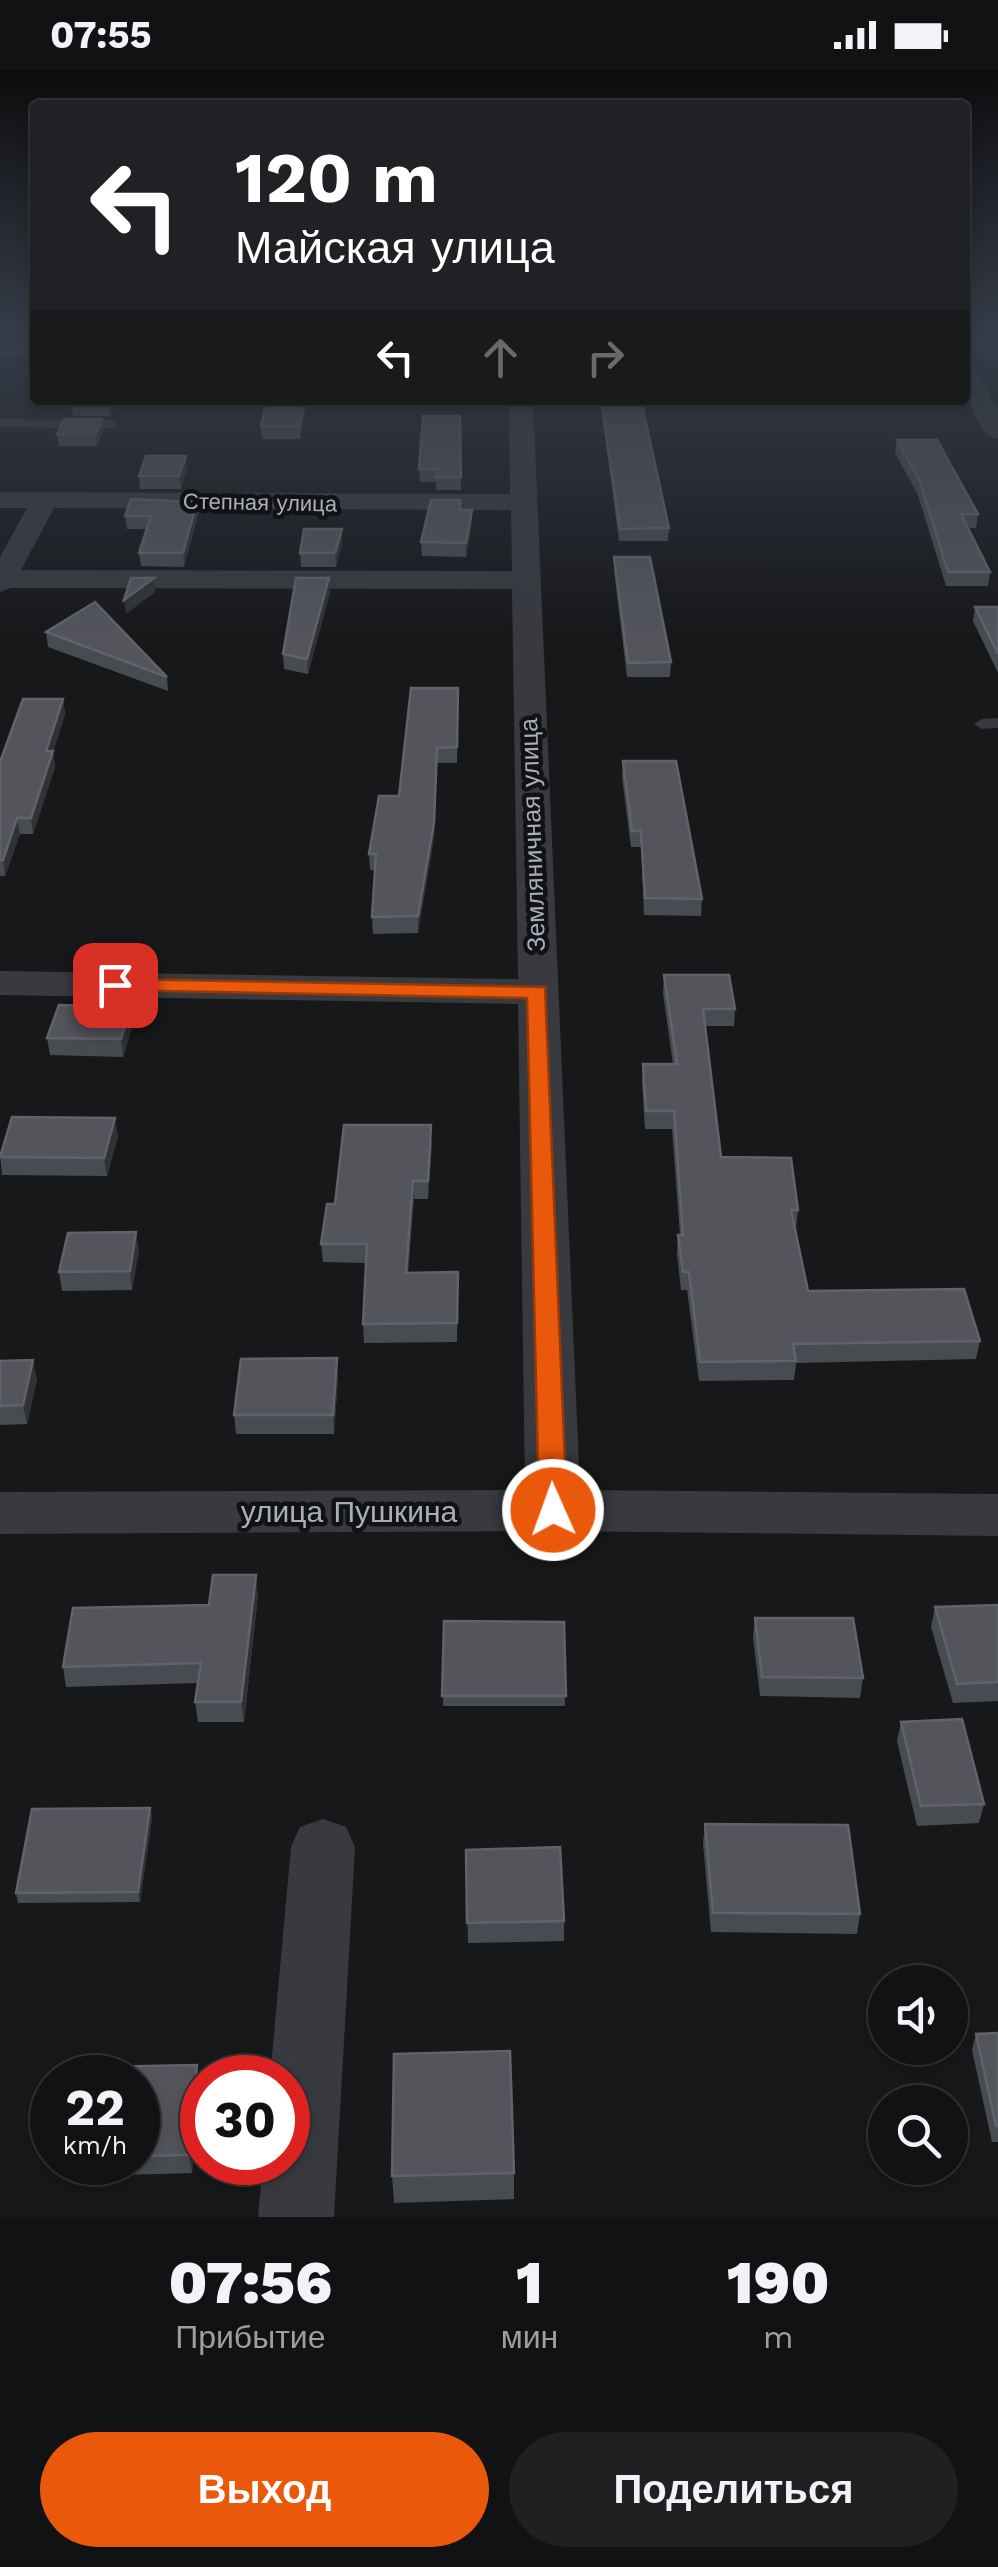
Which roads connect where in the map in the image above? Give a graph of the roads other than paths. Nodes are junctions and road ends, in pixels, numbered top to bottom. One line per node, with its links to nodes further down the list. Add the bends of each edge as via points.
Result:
1 (521, 436): 4 (street, Земляничная улица)
2 (0, 500): 3 (street, Степная улица)
3 (45, 500): 4 (street, Степная улица); 5 (street)
4 (520, 502): 6 (street, Земляничная улица)
5 (1, 580): 6 (street)
6 (524, 580): 8 (street, Земляничная улица)
7 (0, 984): 8 (street)
8 (538, 992): 9 (street, Земляничная улица)
9 (553, 1510): 10 (street, улица Пушкина); 11 (street, улица Пушкина)
10 (0, 1513)
11 (998, 1515)
12 (322, 1847): 13 (street)
13 (296, 2217)

